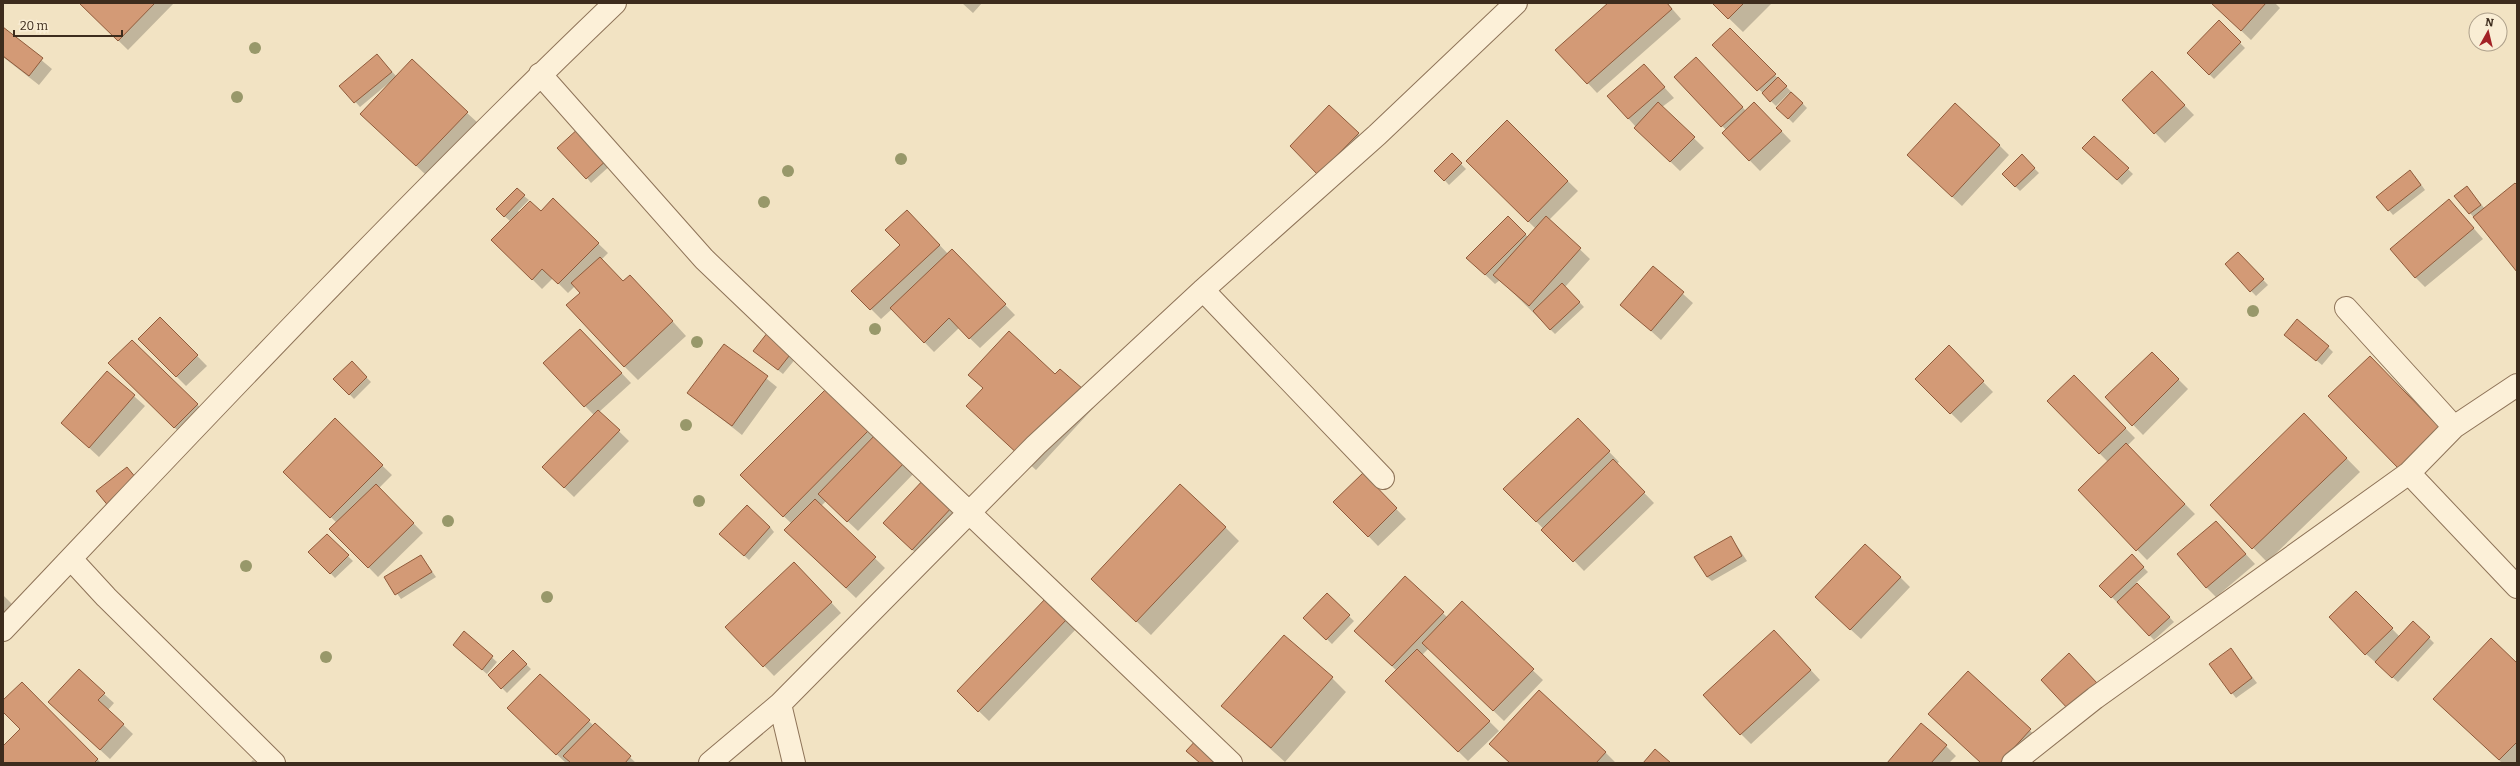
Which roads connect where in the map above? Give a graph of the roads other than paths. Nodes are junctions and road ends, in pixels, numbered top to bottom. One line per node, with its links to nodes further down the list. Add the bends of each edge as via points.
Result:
1 (615, 3): 3 (street)
2 (1516, 3): 4 (street, via 1377,135)
3 (540, 74): 10 (street, via 704,259); 11 (street)
4 (1203, 290): 9 (street); 10 (street, via 1036,446)
5 (2346, 308): 7 (street)
6 (2517, 385): 7 (street)
7 (2454, 427): 8 (street)
8 (2409, 474): 12 (street); 19 (street, via 2094,698)
9 (1383, 478)
10 (971, 512): 14 (street); 18 (street)
11 (71, 559): 13 (street); 15 (street)
12 (2517, 587)
13 (3, 630)
14 (780, 704): 16 (street); 17 (street)
15 (274, 763)
16 (710, 763)
17 (794, 763)
18 (1231, 763)
19 (2013, 763)

